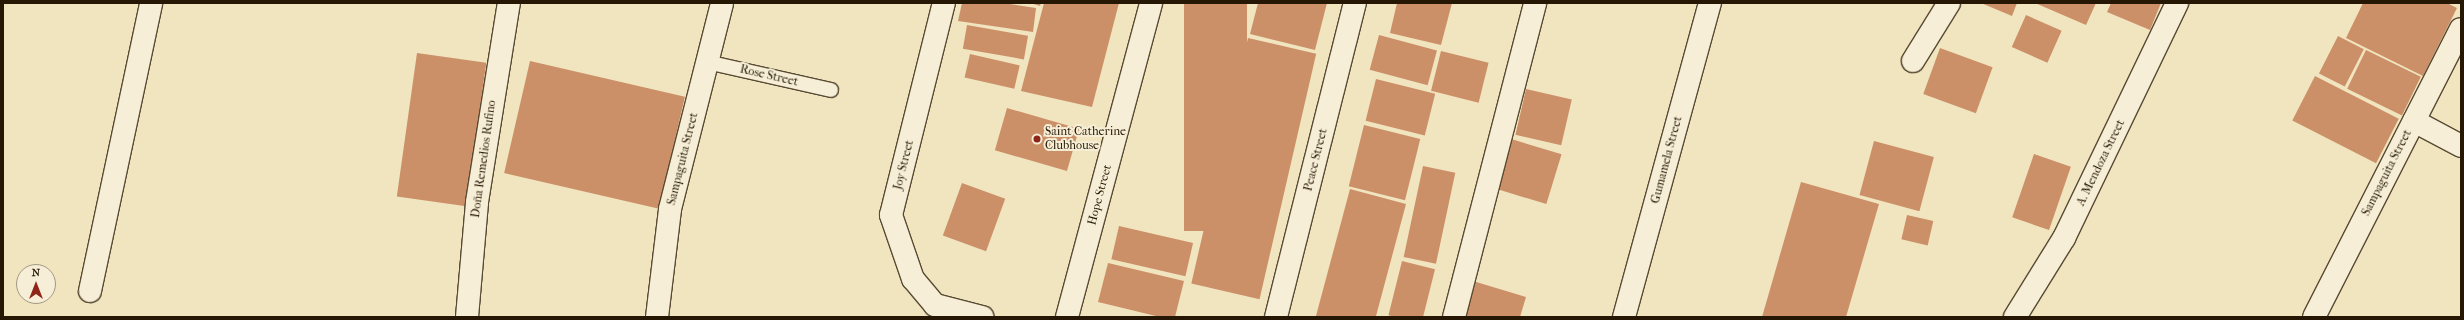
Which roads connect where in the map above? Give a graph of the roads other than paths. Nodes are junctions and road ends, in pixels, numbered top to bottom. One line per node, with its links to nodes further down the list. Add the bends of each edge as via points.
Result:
1 (151, 3): 17 (street)
2 (722, 3): 13 (street, Sampaguita Street)
3 (944, 3): 18 (street, Joy Street, via 891,215 913,279)
4 (1152, 3): 22 (street, Hope Street)
5 (1355, 3): 23 (street, Peace Street)
6 (1535, 3): 24 (street)
7 (1710, 3): 25 (street, Gumamela Street)
8 (1949, 3): 12 (street)
9 (2177, 3): 26 (street, A. Mendoza Street, via 2064,238)
10 (506, 4): 19 (street, Doña Remedios Rufino, via 477,202)
11 (2461, 29): 15 (street, Sampaguita Street)
12 (1913, 61)
13 (707, 62): 14 (lane, Rose Street); 20 (street, Sampaguita Street, via 670,209)
14 (831, 90)
15 (2414, 121): 16 (street); 27 (street, Sampaguita Street)
16 (2461, 146)
17 (90, 291)
18 (932, 311): 21 (street)
19 (467, 317)
20 (657, 317)
21 (982, 317)
22 (1067, 317)
23 (1276, 317)
24 (1454, 317)
25 (1624, 317)
26 (2015, 317)
27 (2314, 317)

